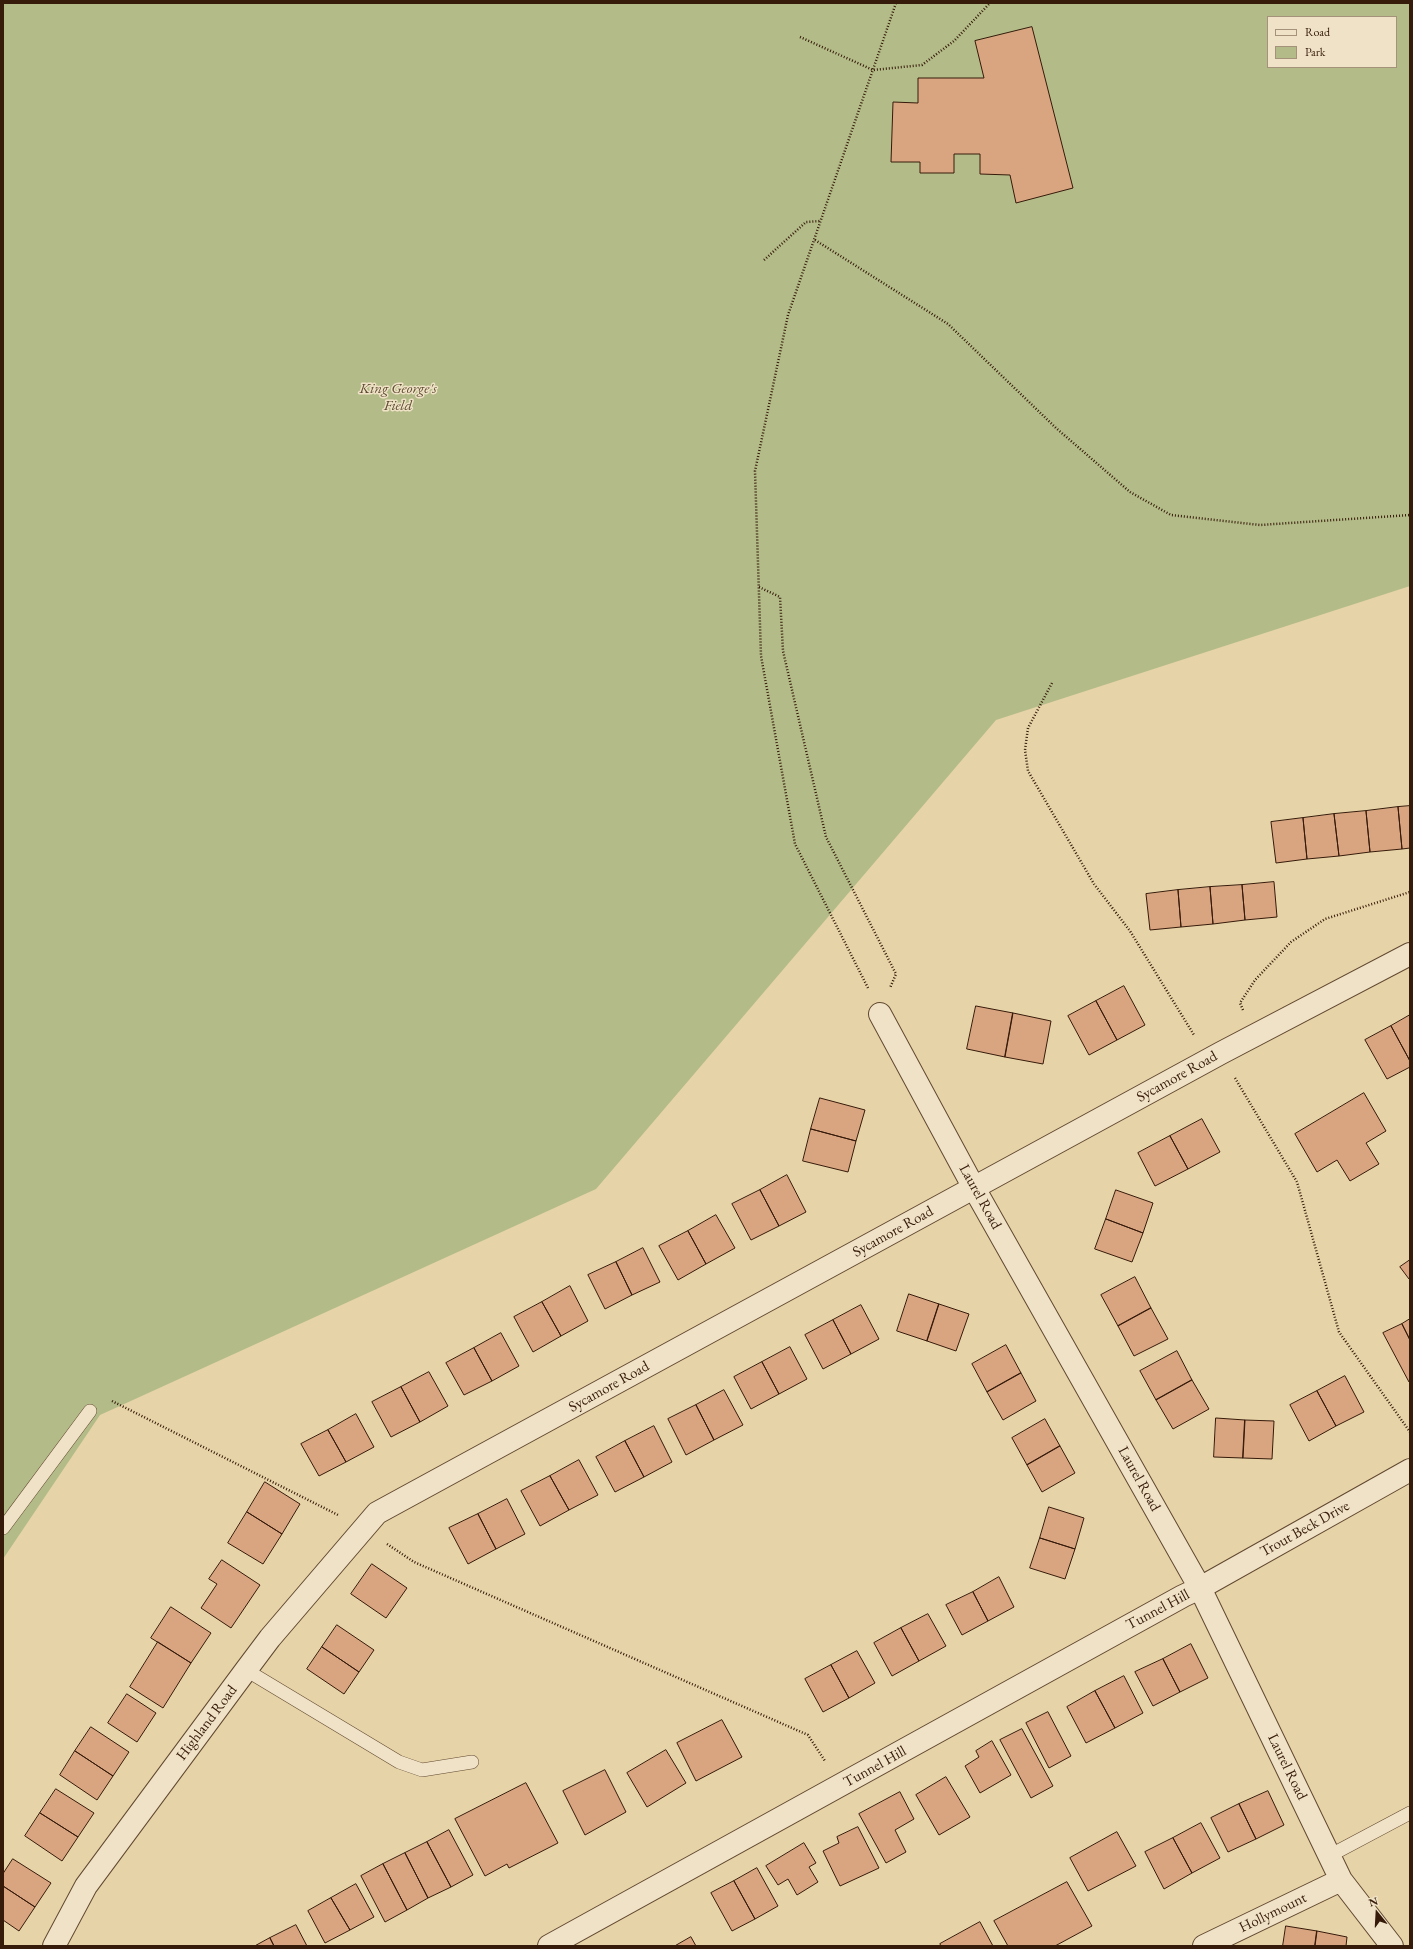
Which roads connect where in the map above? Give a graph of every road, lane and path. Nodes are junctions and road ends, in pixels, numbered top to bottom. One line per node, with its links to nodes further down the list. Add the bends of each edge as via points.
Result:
1 (896, 3): 4 (path)
2 (990, 3): 4 (path, via 954,41 922,65)
3 (800, 37): 4 (path)
4 (874, 70): 5 (path)
5 (822, 221): 6 (path); 7 (path, via 806,222)
6 (815, 240): 8 (path, via 948,324 1056,428 1130,492 1171,515 1260,525); 9 (path, via 788,315 755,471)
7 (764, 260)
8 (1410, 515)
9 (759, 587): 13 (path, via 761,656 795,844); 13 (path, via 780,597 783,651 826,837 896,974)
10 (1052, 682): 15 (path, via 1028,728 1025,750 1028,771 1094,884 1130,931)
11 (1410, 892): 14 (path, via 1325,919 1290,942 1256,980 1240,1004)
12 (1410, 954): 14 (street, Sycamore Road)
13 (880, 1014): 16 (street, Laurel Road)
14 (1255, 1035): 15 (street, Sycamore Road)
15 (1215, 1056): 16 (street, Sycamore Road); 18 (path, via 1297,1182 1339,1332)
16 (974, 1188): 20 (street, Sycamore Road); 22 (street, Laurel Road)
17 (90, 1411): 20 (path, via 108,1399); 21 (lane)
18 (1410, 1432)
19 (1410, 1470): 22 (street, Trout Beck Drive)
20 (371, 1521): 23 (street, Highland Road, via 270,1638); 25 (path, via 414,1562 808,1736)
21 (3, 1528)
22 (1200, 1588): 25 (street, Tunnel Hill); 27 (street, Laurel Road)
23 (246, 1670): 24 (lane, via 399,1762 422,1770); 29 (street, Highland Road, via 86,1886)
24 (472, 1762)
25 (842, 1786): 30 (street, Tunnel Hill)
26 (1410, 1814): 27 (lane)
27 (1329, 1856): 28 (street, Laurel Road)
28 (1341, 1880): 31 (street, Hollymount); 32 (street, Laurel Road)
29 (54, 1946)
30 (550, 1946)
31 (1204, 1946)
32 (1392, 1946)

